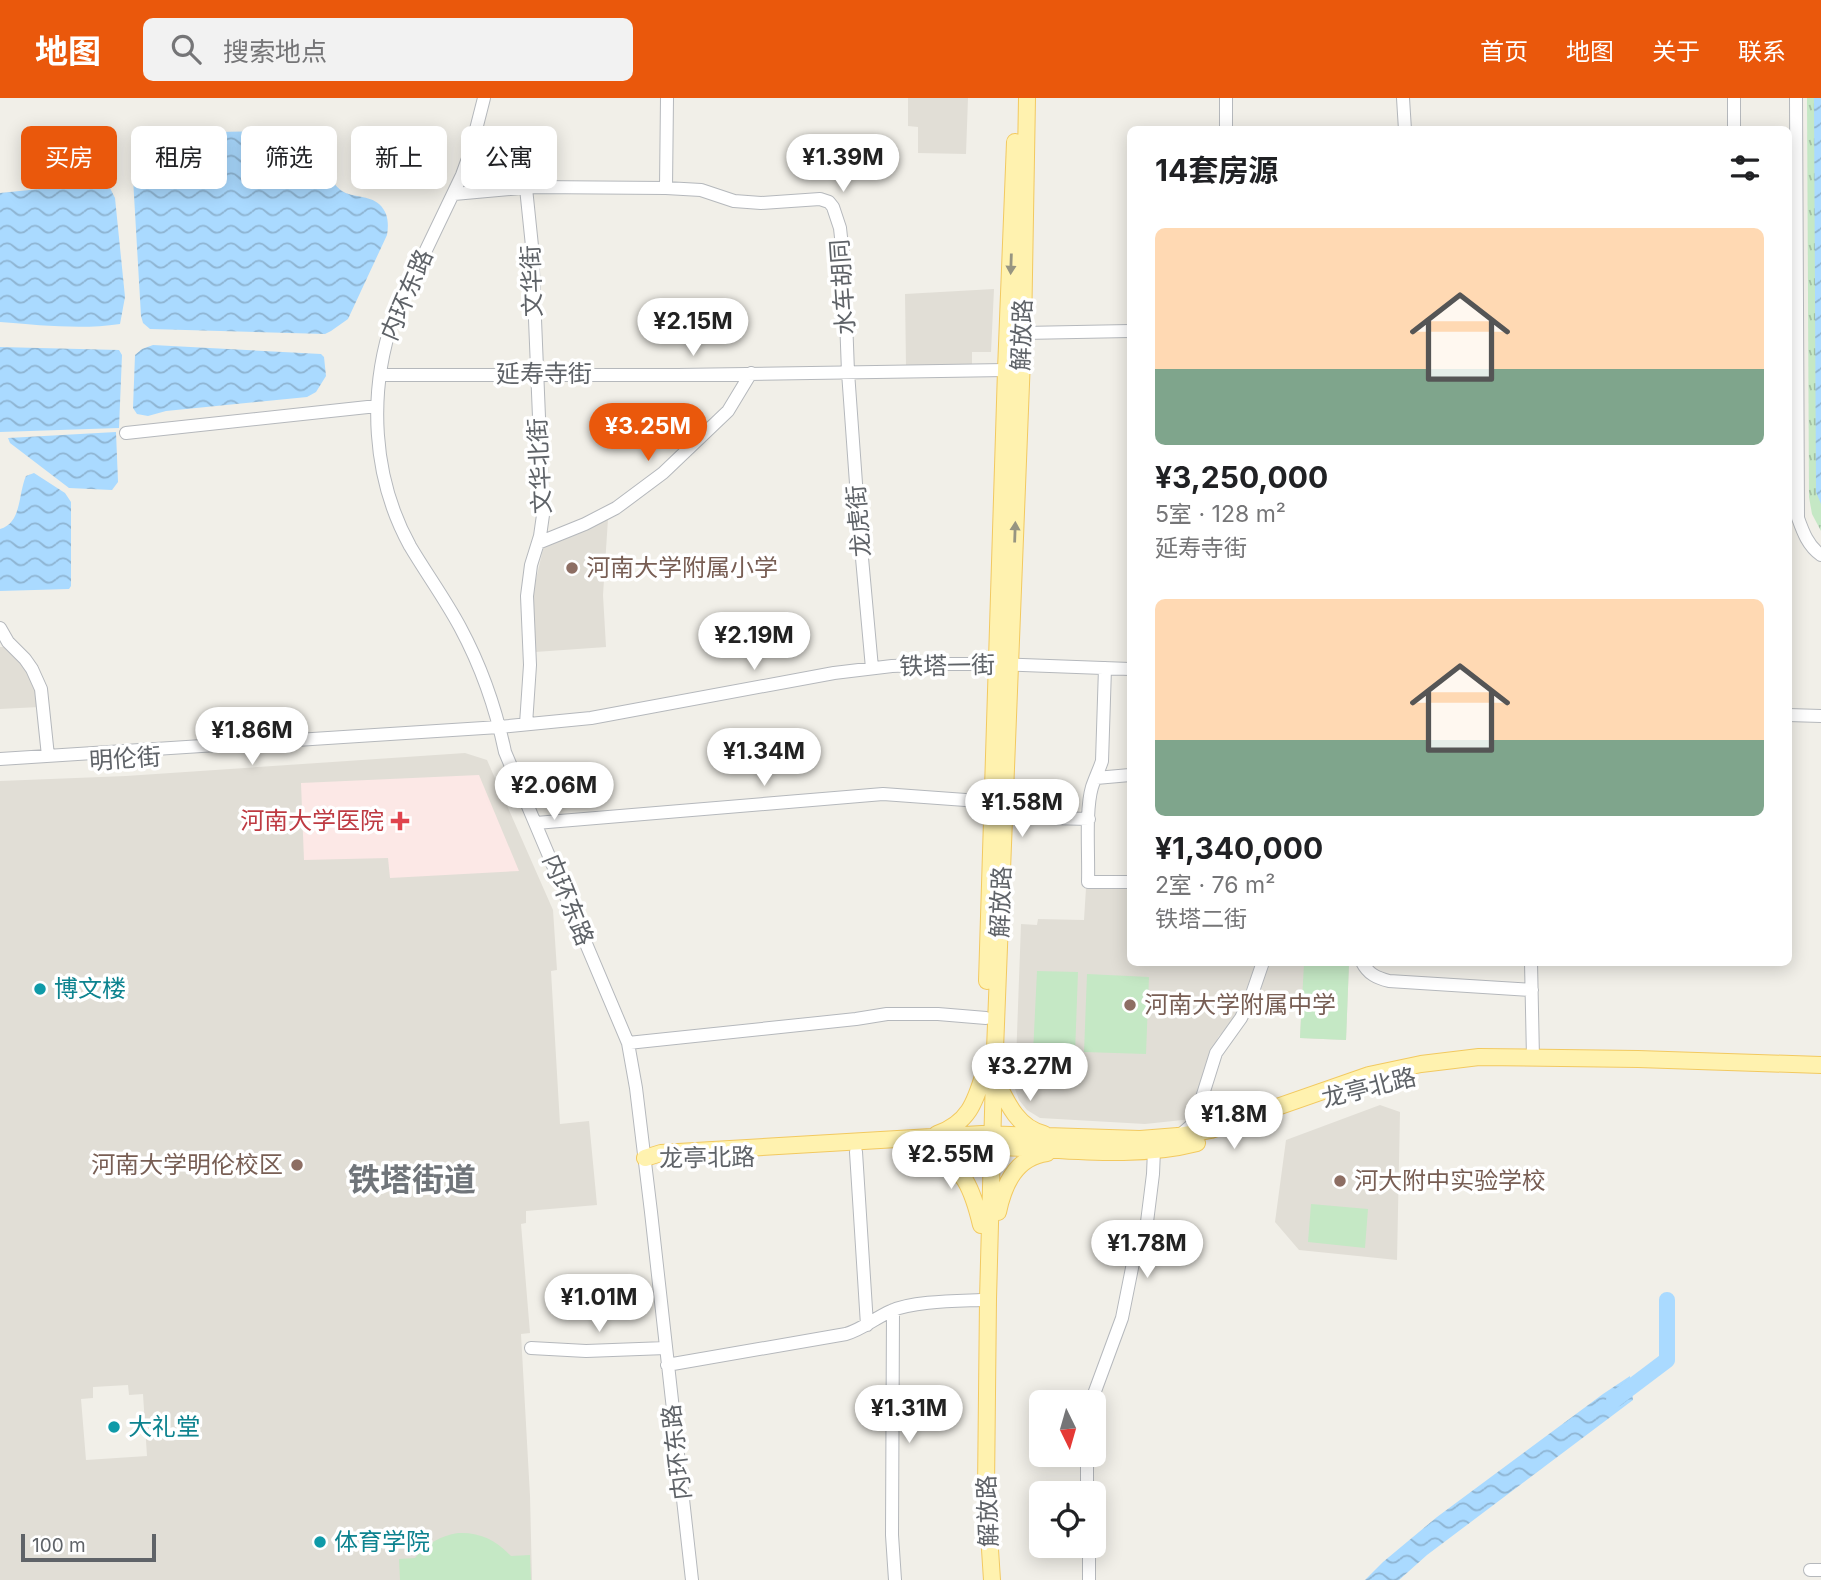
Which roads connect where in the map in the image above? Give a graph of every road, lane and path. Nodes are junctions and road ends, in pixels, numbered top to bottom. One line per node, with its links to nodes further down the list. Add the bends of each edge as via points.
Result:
1 (484, 98): 16 (street, 内环东路, via 471,153)
2 (667, 98): 13 (street)
3 (1017, 98): 20 (main road, 解放路, one-way to 20)
4 (1027, 98): 19 (main road, 解放路)
5 (1226, 98): 9 (street)
6 (1403, 98): 10 (street)
7 (1734, 98): 11 (street)
8 (1796, 98): 17 (street)
9 (1226, 126)
10 (1405, 126)
11 (1734, 126)
12 (557, 188): 13 (street)
13 (666, 188): 21 (street, 水车胡同, via 701,190 734,201 829,202 840,229)
14 (514, 189): 16 (street)
15 (526, 189): 23 (street, 文华街)
16 (454, 194): 24 (street, 内环东路, via 394,317)
17 (1793, 290): 28 (street, via 1798,518 1811,546)
18 (1127, 331): 19 (street)
19 (1023, 333): 30 (main road, 解放路, one-way to 19)
20 (1006, 370): 21 (street, 延寿寺街); 30 (main road, 解放路)
21 (848, 372): 22 (street, 延寿寺街); 31 (street, 龙虎街)
22 (751, 373): 23 (street, 延寿寺街); 27 (street, via 728,411 663,473 616,508)
23 (536, 374): 24 (street, 延寿寺街); 27 (street, 文华北街, via 543,515)
24 (380, 375): 25 (street, 内环东路)
25 (377, 406): 26 (street); 37 (street, 内环东路, via 378,445 400,525 465,637)
26 (126, 433)
27 (538, 543): 36 (street, 文华北街, via 527,596 530,665)
28 (1821, 555)
29 (0, 628): 38 (street, via 26,659 41,689)
30 (1001, 667): 31 (street, 铁塔一街); 32 (street); 37 (street, 铁塔一街, via 872,674 591,725); 43 (main road, 解放路); 44 (main road, 解放路)
31 (872, 668): 36 (street, 铁塔一街, via 591,719)
32 (1105, 668): 33 (street); 42 (street, via 1102,761)
33 (1127, 669)
34 (1792, 715): 35 (street)
35 (1821, 716)
36 (526, 724): 37 (street, 铁塔一街)
37 (500, 730): 38 (street, 明伦街); 40 (street, 明伦街); 46 (street, 内环东路)
38 (48, 756): 39 (street, 明伦街)
39 (0, 759)
40 (0, 767)
41 (1127, 775): 42 (street)
42 (1096, 778): 45 (street)
43 (993, 802): 46 (street, via 883,794); 52 (main road, 解放路)
44 (1004, 817): 45 (street); 56 (main road, 解放路)
45 (1089, 820): 47 (street, via 1088,881)
46 (536, 822): 53 (street, 内环东路)
47 (1127, 882)
48 (1262, 966): 58 (street, via 1241,1018 1216,1054 1194,1122)
49 (1364, 966): 51 (street, via 1375,977 1389,981)
50 (1531, 966): 51 (street)
51 (1532, 990): 54 (street)
52 (986, 1018): 53 (street, via 887,1014); 56 (main road, 解放路)
53 (628, 1043): 64 (street, 内环东路)
54 (1533, 1058): 55 (main road, 龙亭北路); 58 (main road, 龙亭北路, via 1460,1059 1400,1068 1211,1130)
55 (1821, 1065)
56 (989, 1074): 59 (main road, 解放路); 60 (main road, via 965,1116); 61 (main road, via 1019,1119)
57 (1821, 1074): 62 (main road, 龙亭北路, via 1461,1069 1372,1085 1213,1139)
58 (1178, 1136): 61 (main road, 龙亭北路)
59 (988, 1140): 60 (main road, 龙亭北路); 61 (main road, 龙亭北路); 65 (main road, 解放路)
60 (926, 1143): 63 (main road, 龙亭北路); 64 (main road, 龙亭北路, via 660,1153); 65 (main road, via 965,1178)
61 (1063, 1144): 62 (main road, 龙亭北路); 65 (main road, via 1022,1163 1007,1181 998,1211)
62 (1154, 1150): 72 (street, via 1146,1230 1133,1263 1122,1318)
63 (856, 1152): 64 (main road, 龙亭北路, via 662,1163); 68 (street)
64 (645, 1158): 70 (street, 内环东路)
65 (986, 1226): 66 (main road, 解放路); 77 (main road, 解放路, via 986,1488)
66 (981, 1300): 67 (street); 76 (main road, 解放路, via 979,1489)
67 (893, 1310): 68 (street); 75 (street)
68 (867, 1325): 71 (street, via 846,1334)
69 (531, 1348): 70 (street)
70 (666, 1348): 71 (street, 内环东路)
71 (667, 1365): 74 (street, 内环东路)
72 (1095, 1390)
73 (1089, 1558): 78 (street)
74 (692, 1580)
75 (895, 1580)
76 (984, 1580)
77 (992, 1580)
78 (1089, 1580)

